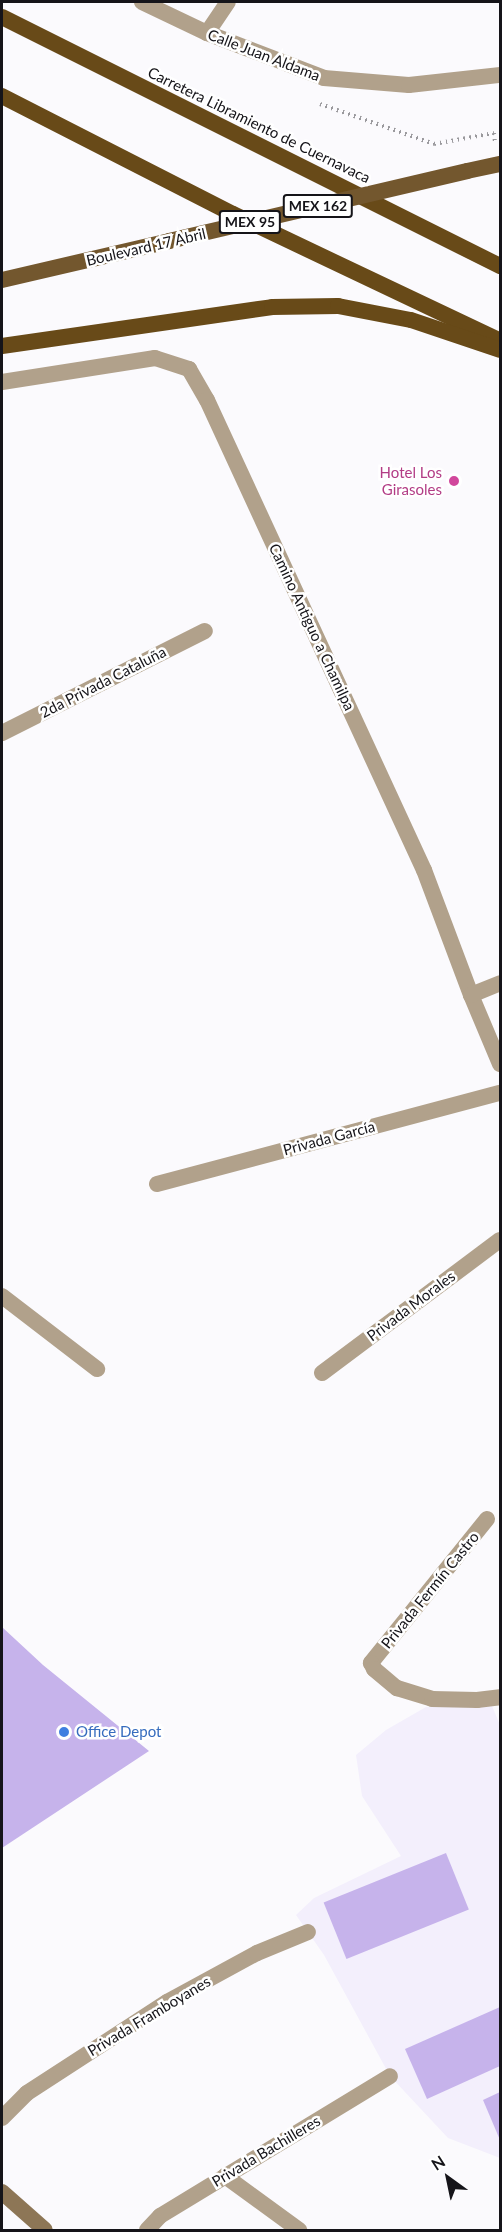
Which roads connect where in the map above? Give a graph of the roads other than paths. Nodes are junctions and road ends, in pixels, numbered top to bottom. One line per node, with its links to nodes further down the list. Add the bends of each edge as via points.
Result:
1 (142, 2): 4 (street, Calle Juan Aldama)
2 (228, 2): 4 (street)
3 (2, 17): 8 (highway, Carretera Libramiento de Cuernavaca)
4 (207, 33): 5 (street, Calle Juan Aldama, via 324,78 409,85)
5 (501, 75)
6 (2, 96): 10 (highway, MEX 95, via 233,214)
7 (501, 164): 9 (main road, Boulevard 17 Abril / MEX 162, bridge)
8 (501, 266)
9 (2, 280)
10 (501, 341)
11 (2, 346): 12 (highway, via 272,307 338,306 411,320)
12 (501, 350)
13 (2, 382): 17 (street, Camino Antiguo a Chamilpa, via 155,358 189,369 207,400 424,870)
14 (205, 631): 15 (street, 2da Privada Cataluña)
15 (2, 733)
16 (501, 983): 17 (street)
17 (471, 995): 18 (street, Camino Antiguo a Chamilpa)
18 (501, 1064)
19 (501, 1093): 20 (street, Privada García)
20 (157, 1184)
21 (501, 1240): 24 (street, Privada Morales)
22 (2, 1296): 23 (street)
23 (97, 1369)
24 (322, 1373)
25 (487, 1519): 26 (street, Privada Fermín Castro, via 371,1663 397,1688 432,1699)
26 (501, 1697)
27 (308, 1932): 29 (street, Privada Framboyanes, via 257,1953 167,2002 27,2093)
28 (390, 2076): 30 (street, Privada Bachilleres)
29 (2, 2118)
30 (225, 2176): 33 (street, Privada Bachilleres, via 160,2216); 34 (street)
31 (2, 2192): 32 (main road)
32 (45, 2230)
33 (147, 2230)
34 (299, 2230)

